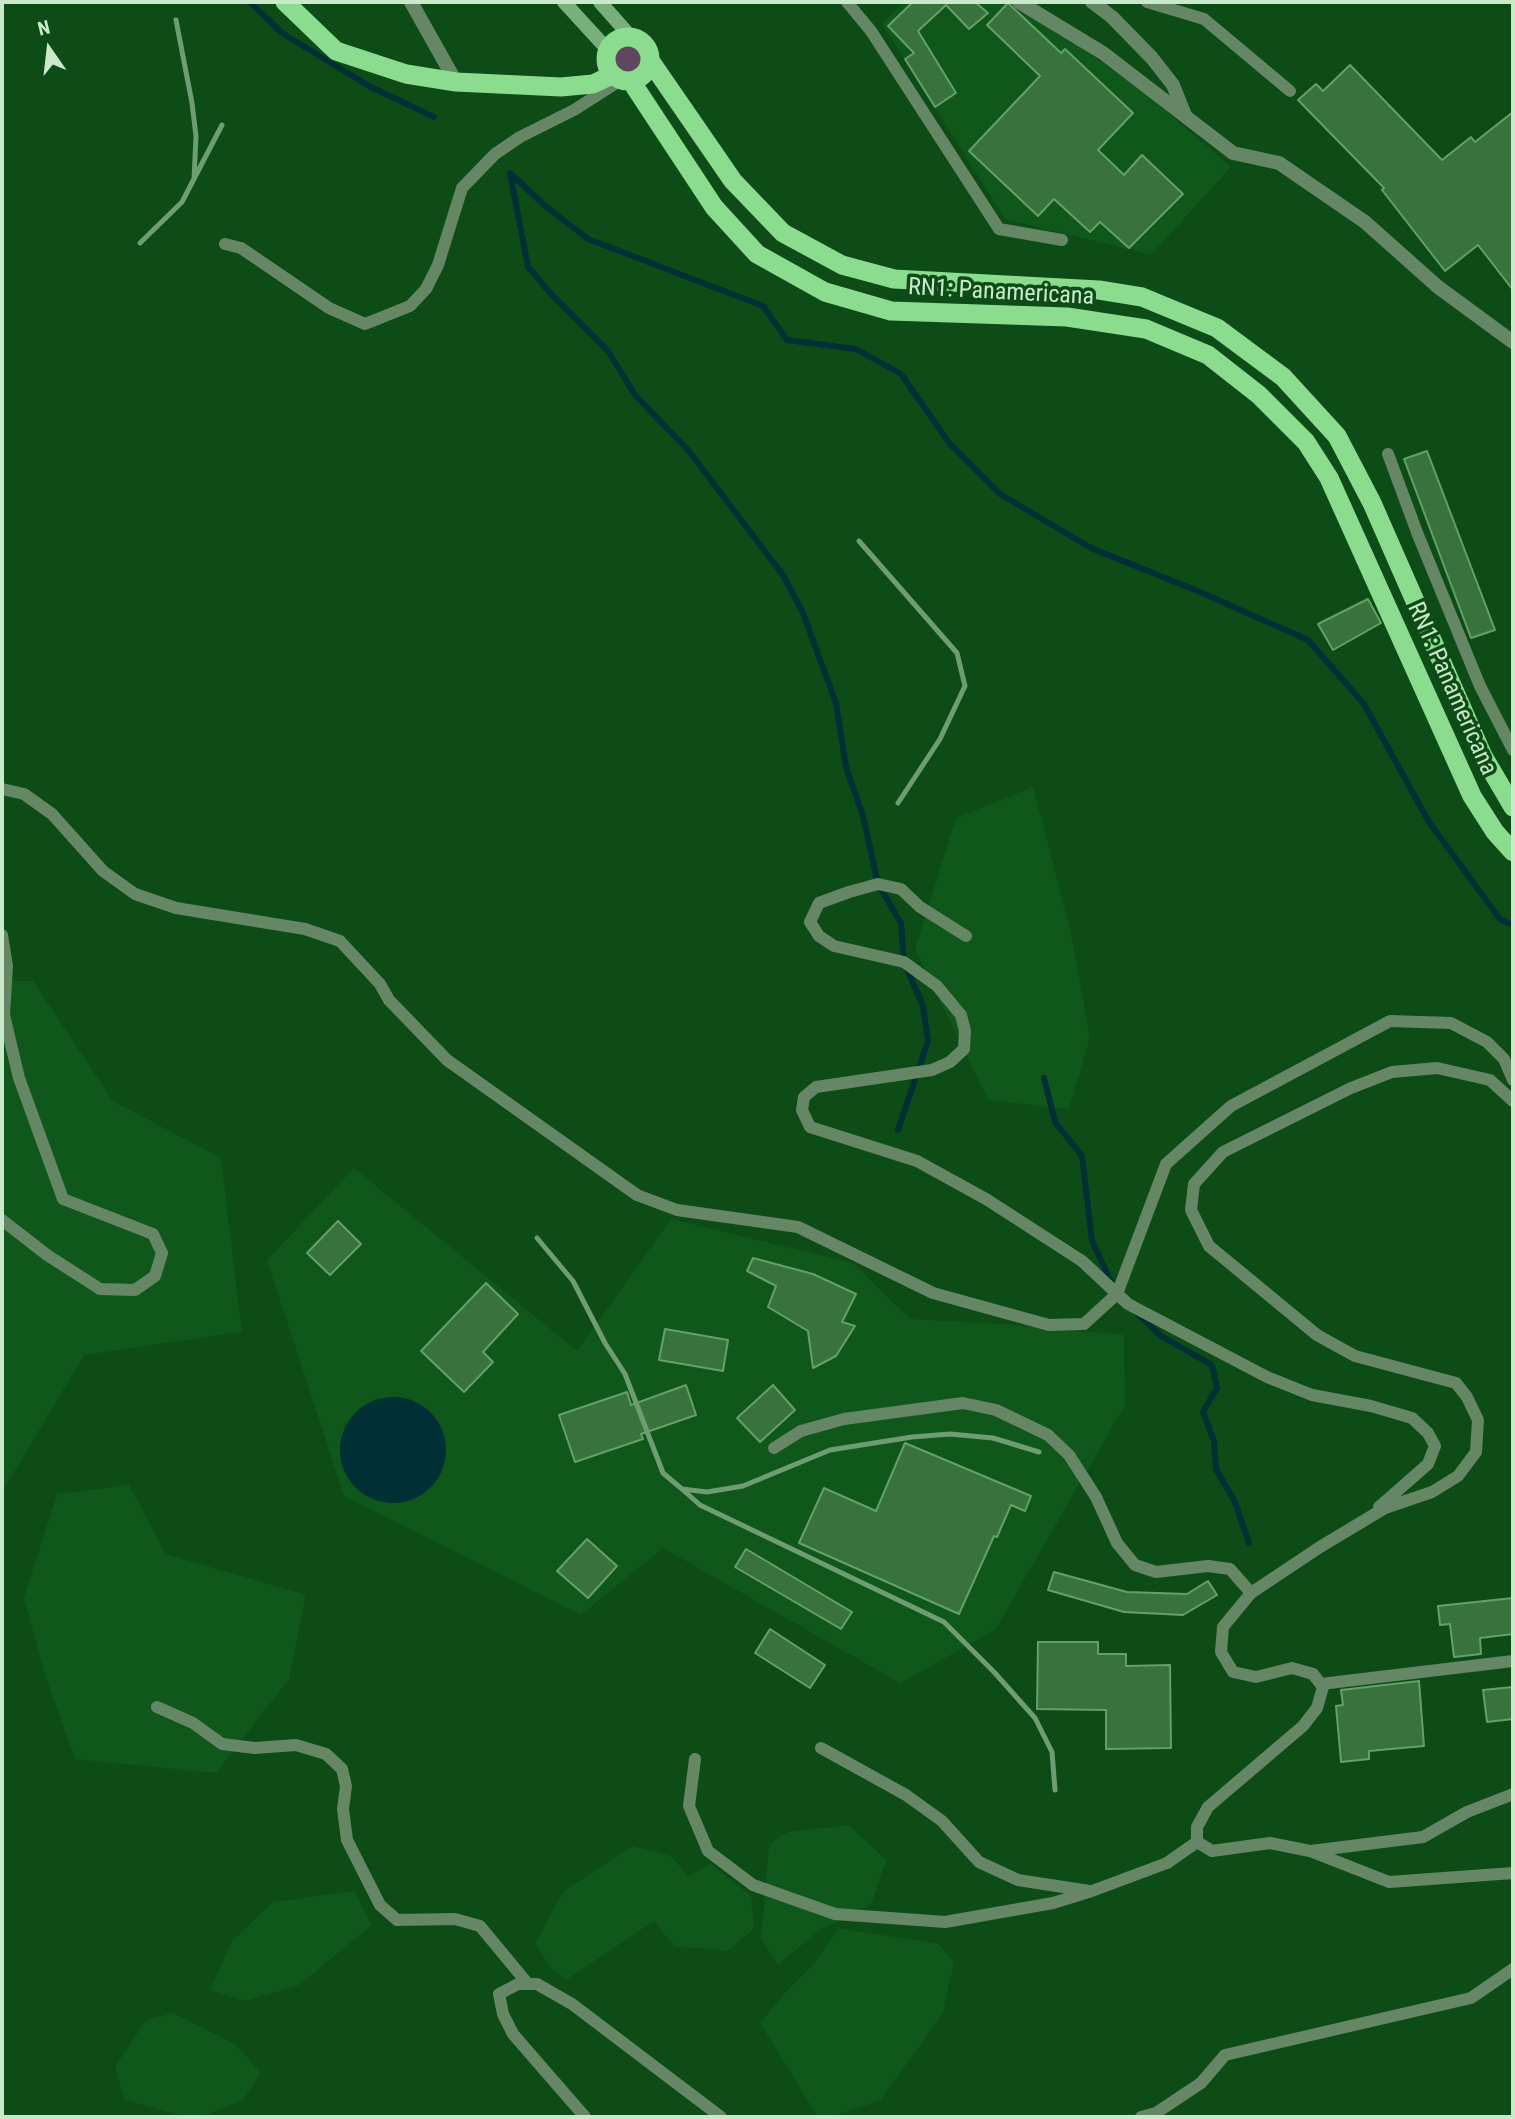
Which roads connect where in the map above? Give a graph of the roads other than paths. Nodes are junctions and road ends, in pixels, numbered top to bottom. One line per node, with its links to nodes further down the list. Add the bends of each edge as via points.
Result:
1 (285, 2): 13 (highway, via 336,51 406,74)
2 (411, 2): 13 (street)
3 (564, 2): 10 (main road)
4 (600, 2): 9 (main road)
5 (847, 2): 16 (lane, via 871,31 999,229)
6 (1019, 2): 15 (street, via 1103,54)
7 (1092, 2): 15 (street, via 1152,58 1173,85)
8 (1147, 2): 14 (lane, via 1204,19)
9 (630, 36): 10 (highway, via 617,39); 11 (highway, via 646,44)
10 (608, 50): 12 (highway, via 606,63)
11 (651, 62): 12 (highway, via 644,75); 22 (highway, RN1: Panamericana, via 741,190 783,233 842,265 894,279 1098,290 1142,297 1217,328 1283,377 1337,436 1372,503 1482,756)
12 (621, 79): 13 (highway, via 561,88); 17 (lane, via 495,154 462,188 438,265 426,289 410,306 365,324 329,308 241,248); 23 (highway, RN1: Panamericana, via 714,207 757,254 825,292 891,311 1068,317 1146,330 1208,355 1259,395 1306,442 1329,478 1472,796)
13 (456, 82)
14 (1290, 91)
15 (1185, 117): 18 (street, via 1233,153 1279,163 1354,214 1438,287)
16 (1062, 240)
17 (225, 244)
18 (1513, 342)
19 (1388, 454): 20 (lane, via 1480,687)
20 (1513, 750)
21 (2, 789): 29 (lane, via 24,794 52,814 103,871 135,894 177,908 305,929 340,941 447,1060 637,1195 677,1210 798,1227 933,1293 1049,1325 1084,1324)
22 (1513, 807)
23 (1513, 852)
24 (2, 935): 28 (lane, via 7,966 4,1015 16,1065 63,1199 153,1234 162,1253 155,1276 135,1290 100,1289)
25 (966, 936): 29 (lane, via 901,889 878,884 819,903 810,922 819,936 834,946 904,962 937,986 961,1015 964,1049 932,1070 816,1087 804,1097 802,1110 810,1127 917,1161 986,1199 1082,1261)
26 (1513, 1080): 29 (lane, via 1504,1059 1487,1042 1451,1023 1390,1021 1231,1106 1166,1164)
27 (1513, 1101): 31 (lane, via 1490,1080 1437,1068 1392,1072 1223,1152 1194,1184 1191,1210 1209,1246 1317,1335 1355,1356 1456,1383 1467,1397 1478,1420 1476,1452 1458,1476)
28 (2, 1220)
29 (1117, 1294): 31 (lane, via 1267,1377 1312,1395 1412,1418 1435,1446 1428,1464)
30 (774, 1448): 32 (lane, via 801,1431 844,1419 963,1403 996,1410 1048,1435 1069,1454 1117,1543 1135,1565 1156,1572 1208,1566 1230,1569)
31 (1366, 1519): 32 (lane)
32 (1251, 1593): 34 (lane, via 1223,1627 1221,1652 1233,1672 1256,1677 1292,1668 1313,1674)
33 (1513, 1661): 34 (lane)
34 (1321, 1684): 39 (lane, via 1317,1707 1303,1726 1208,1807 1197,1827)
35 (157, 1707): 44 (lane, via 193,1723 222,1744 255,1748 296,1745 326,1754 342,1769 348,1840 380,1905 397,1920 455,1919 480,1926)
36 (821, 1748): 42 (lane, via 906,1795 942,1821 979,1862 1018,1880)
37 (695, 1759): 42 (lane, via 689,1806 708,1851 753,1885 835,1914 945,1922 1054,1903)
38 (1513, 1794): 40 (lane, via 1467,1812 1423,1837)
39 (1197, 1842): 40 (lane, via 1212,1852 1270,1843); 42 (lane, via 1167,1863)
40 (1310, 1851): 41 (lane, via 1389,1882)
41 (1513, 1874)
42 (1092, 1891)
43 (1513, 1969): 47 (lane, via 1471,1998 1225,2055 1201,2083)
44 (528, 1984): 45 (lane, via 499,1994 503,2014 513,2034); 46 (lane, via 537,1984 572,2004)
45 (585, 2117)
46 (721, 2117)
47 (1141, 2117)

